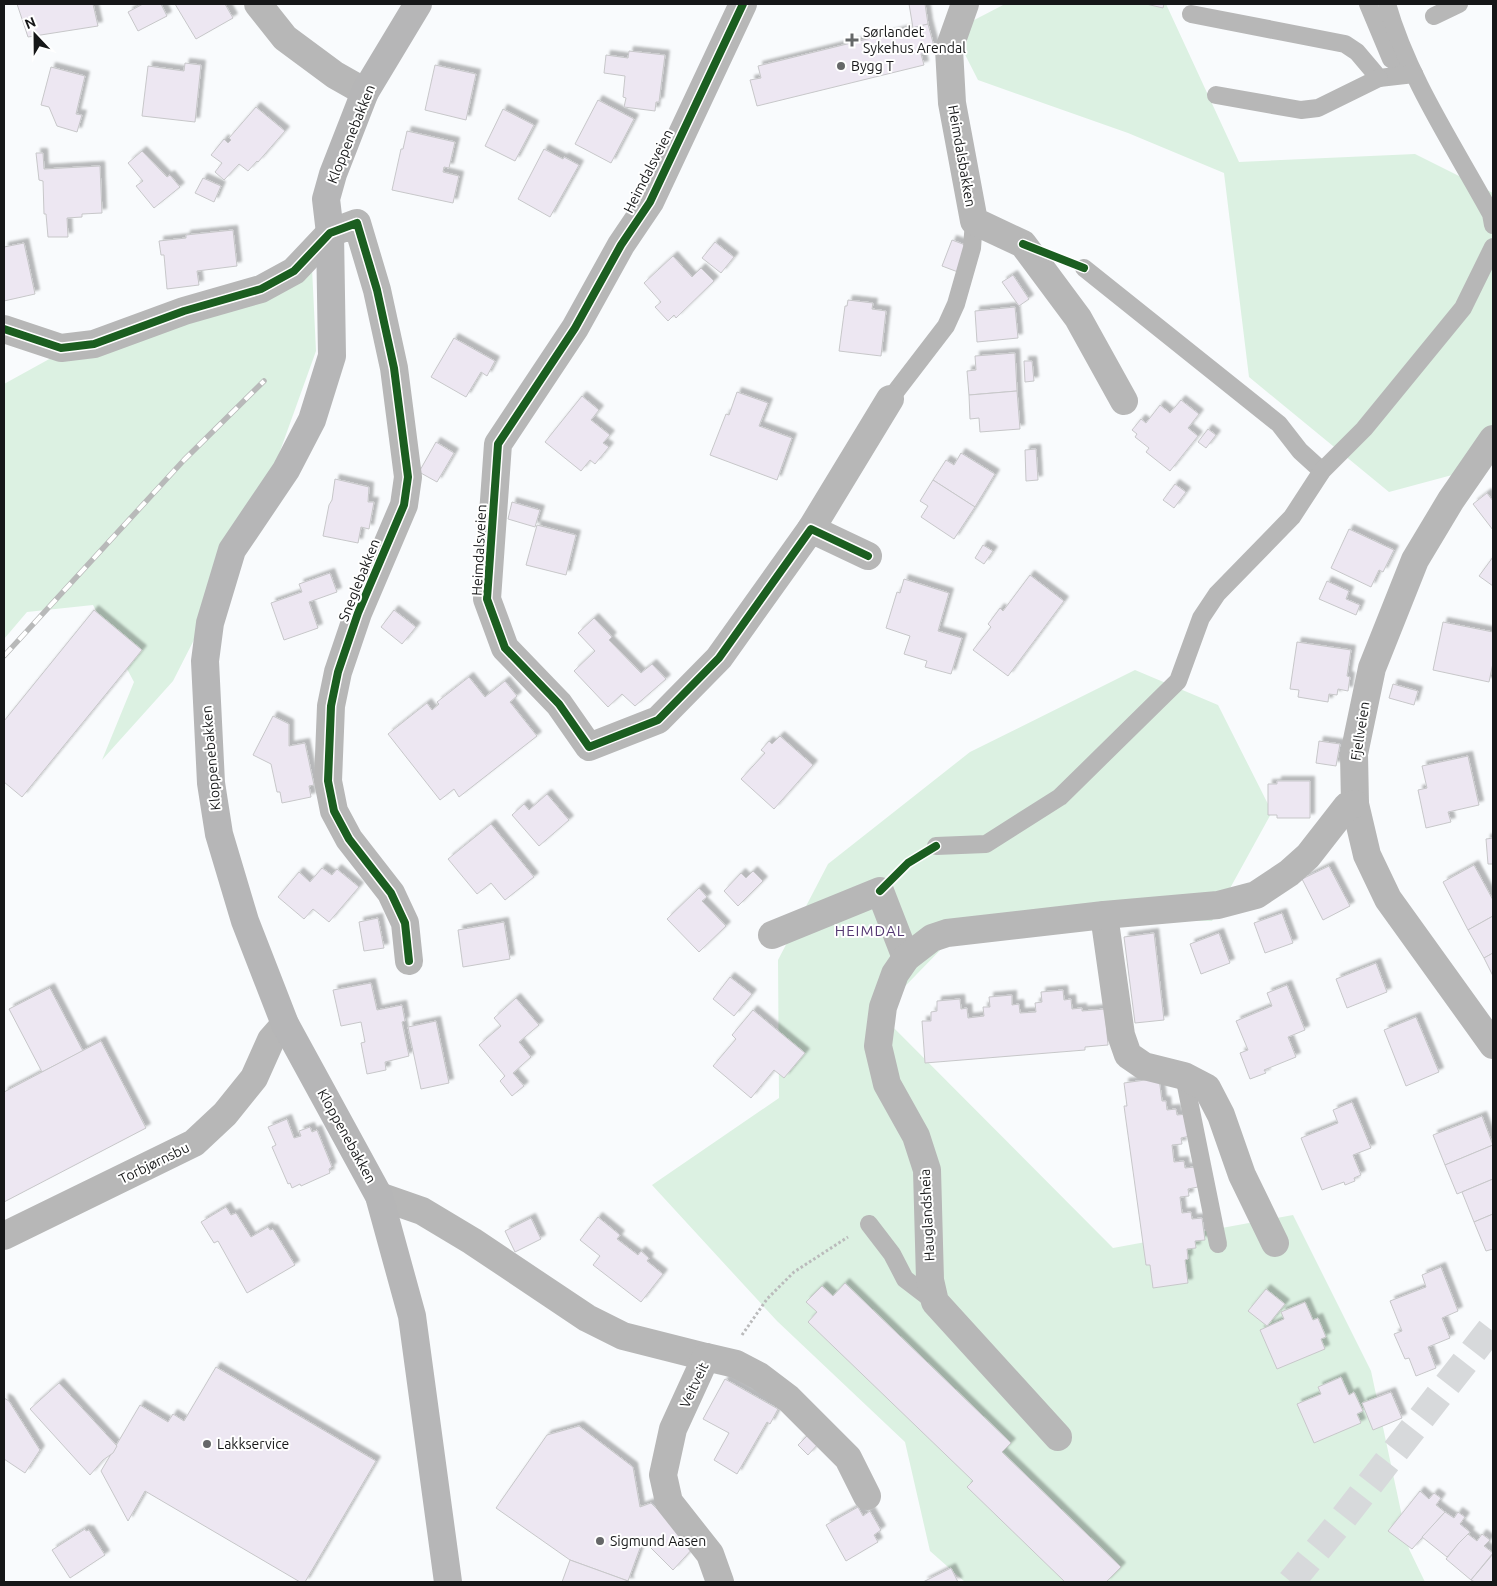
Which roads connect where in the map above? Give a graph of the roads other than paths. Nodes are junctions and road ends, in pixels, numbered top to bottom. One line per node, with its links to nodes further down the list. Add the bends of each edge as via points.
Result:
1 (258, 4): 12 (street, via 286,38 335,75)
2 (418, 4): 12 (main road, Kloppenebakken)
3 (743, 4): 24 (street, Heimdalsveien, via 650,202 621,245 575,328 498,444 487,599 505,648 559,704 589,747 658,720 719,658)
4 (964, 4): 15 (street, Heimdalsbakken, via 949,49 952,103)
5 (1368, 4): 10 (lane, via 1391,59)
6 (1387, 4): 10 (lane)
7 (1459, 4): 9 (lane)
8 (1191, 14): 11 (lane, via 1345,44 1357,52)
9 (1434, 16)
10 (1414, 74): 11 (lane); 14 (lane)
11 (1379, 78): 13 (lane, via 1318,108 1301,110)
12 (365, 92): 16 (main road, Kloppenebakken, via 326,199)
13 (1216, 95)
14 (1493, 217)
15 (974, 221): 20 (lane, via 972,248 956,304 946,326); 21 (street, Heimdalsbakken, via 1023,244 1078,318)
16 (330, 233): 19 (street, via 294,271 261,289 184,311 94,344 61,348); 31 (street, Sneglebakken, via 357,222 377,290 394,368 408,477 404,505 358,613 338,672 330,706 328,781 334,811 349,839 391,893 404,923); 32 (main road, Kloppenebakken, via 332,356 312,420 286,470 232,550 210,623 205,661 210,783 219,834 244,920)
17 (1493, 246): 23 (lane, via 1463,308 1364,429)
18 (1084, 268): 23 (lane, via 1279,424 1300,451)
19 (4, 329)
20 (890, 399): 24 (street)
21 (1124, 401)
22 (1493, 439): 26 (street, Fjellveien, via 1415,560 1372,668 1354,754)
23 (1322, 471): 27 (lane, via 1292,517 1217,594 1202,618 1178,681 1067,791 986,844)
24 (812, 529): 25 (street)
25 (868, 556)
26 (1355, 804): 28 (street, Hauglandsheia, via 1347,806 1308,856 1256,895 1218,905); 33 (street, Fjellveien, via 1367,855 1388,899)
27 (936, 846)
28 (1104, 915): 30 (street, Hauglandsheia, via 947,933 932,938); 34 (street, via 1121,1035 1128,1055 1144,1066)
29 (772, 935): 30 (street, via 880,891)
30 (906, 958): 40 (street, Hauglandsheia, via 895,974 883,1007 878,1046 887,1084 916,1136 927,1170 930,1280)
31 (409, 961)
32 (285, 1024): 35 (main road, Kloppenebakken); 37 (street, Torbjørnsbu, via 271,1040 254,1078 225,1114 194,1143)
33 (1493, 1045)
34 (1184, 1076): 38 (street, via 1207,1088 1221,1115 1242,1175); 39 (lane)
35 (380, 1196): 41 (street, via 422,1211 587,1318 623,1336); 44 (main road, Kloppenebakken, via 412,1316)
36 (869, 1224): 40 (lane, via 892,1254 905,1279)
37 (4, 1236)
38 (1275, 1243)
39 (1218, 1244)
40 (936, 1302): 42 (street, Hauglandsheia)
41 (714, 1359): 43 (street, Veitveit, via 736,1364 759,1376 788,1398 848,1458); 45 (street, Veitveit, via 673,1429 662,1475 669,1502 710,1554)
42 (1058, 1437)
43 (867, 1496)
44 (448, 1582)
45 (720, 1582)

